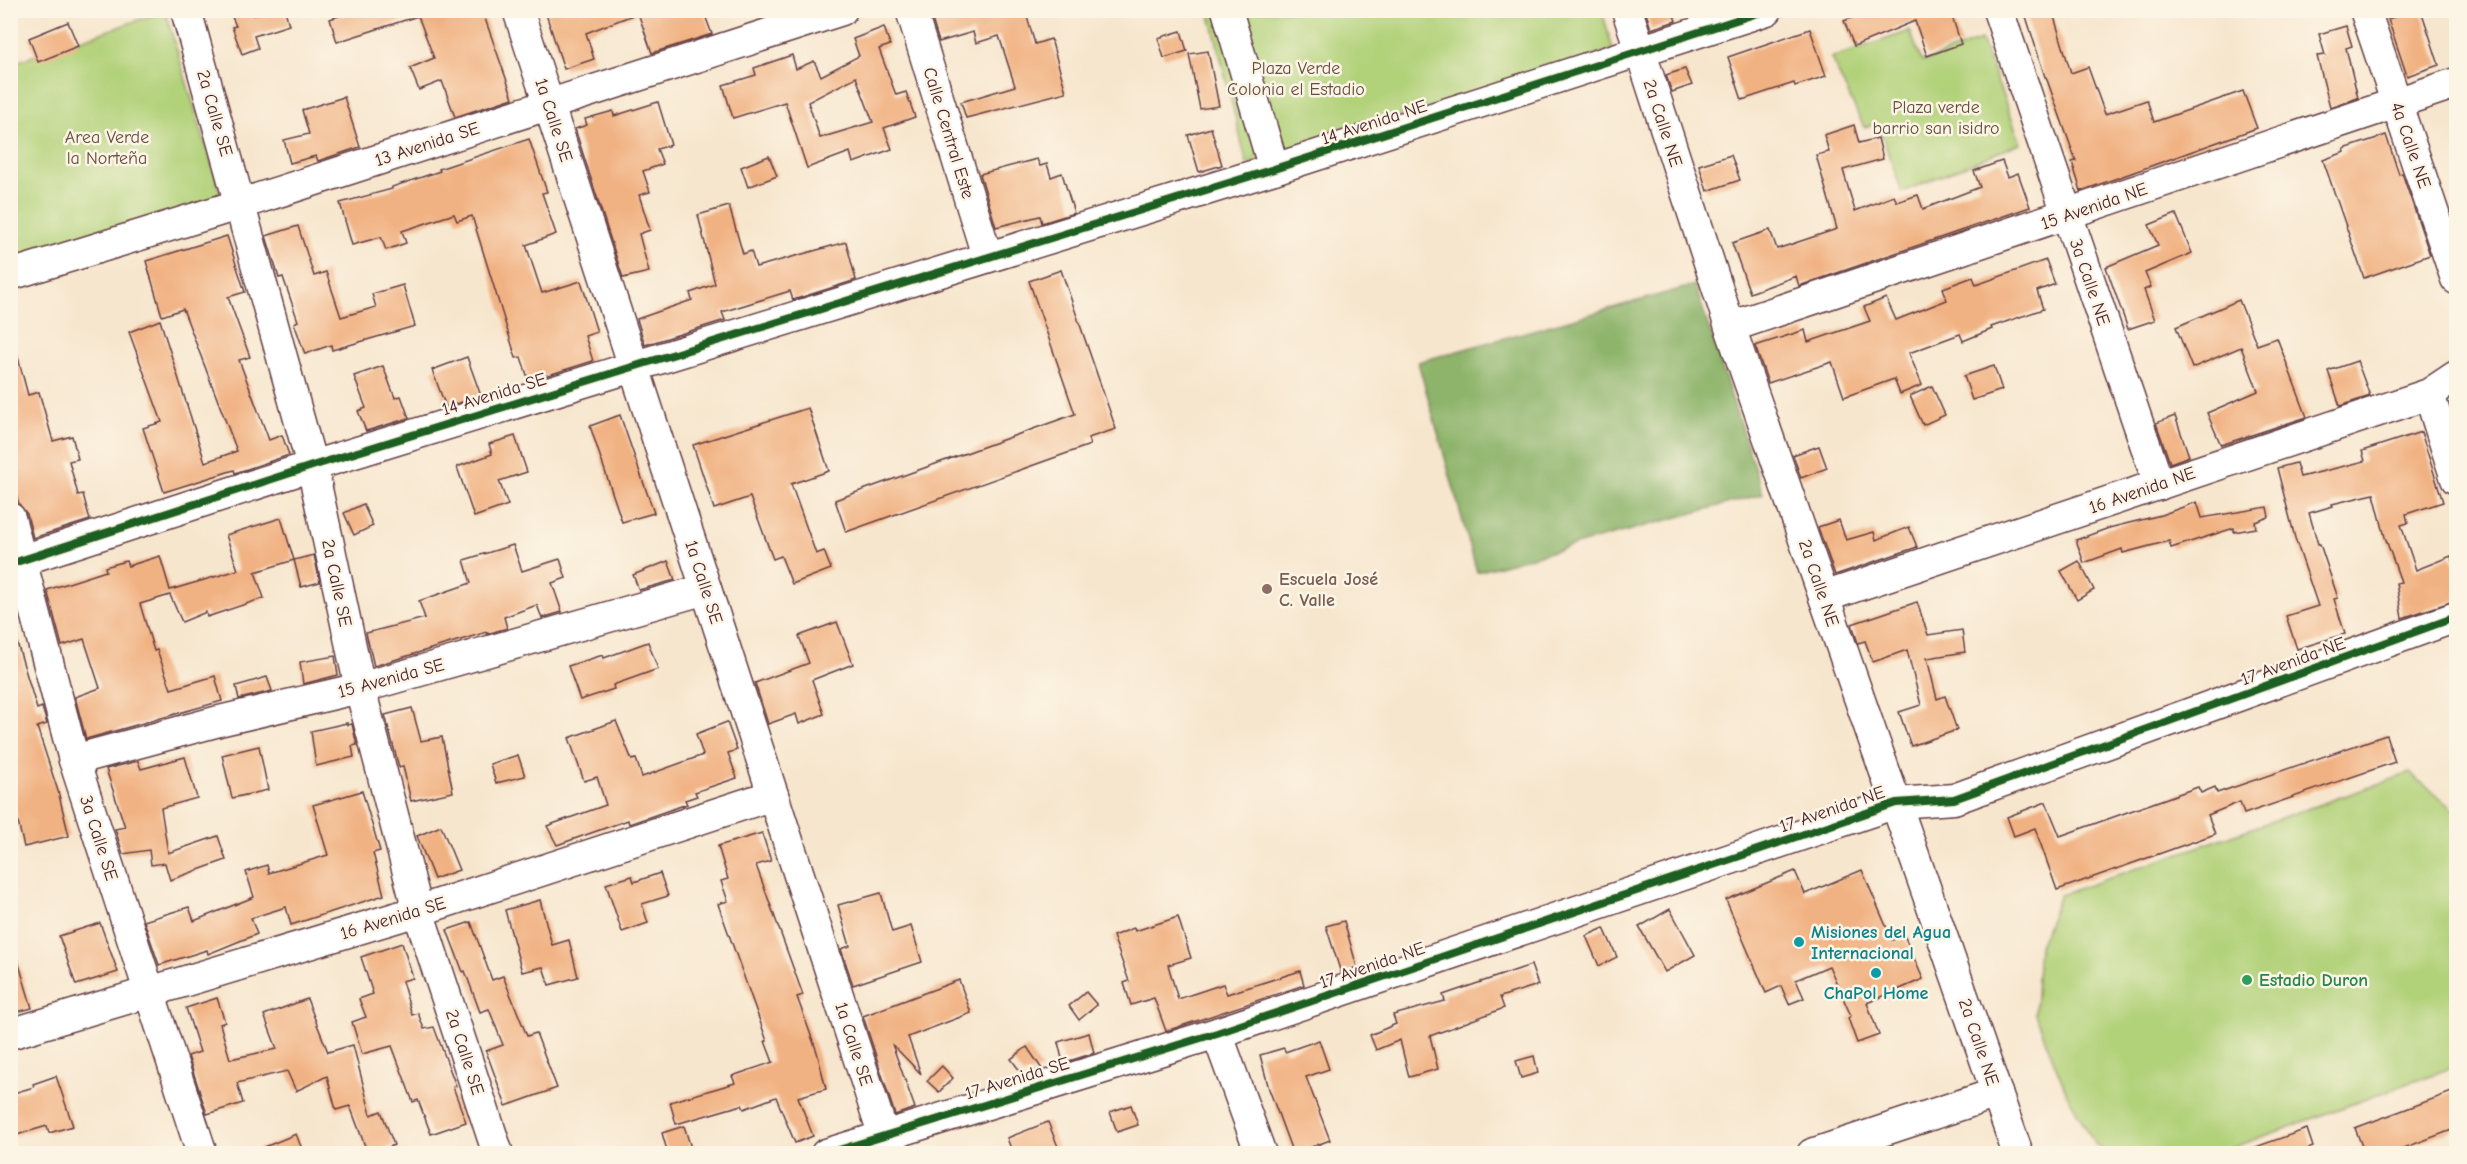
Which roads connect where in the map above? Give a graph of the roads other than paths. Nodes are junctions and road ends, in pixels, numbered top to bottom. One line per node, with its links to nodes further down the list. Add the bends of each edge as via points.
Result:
1 (186, 10): 15 (street, 2a Calle SE)
2 (518, 10): 13 (street, 1a Calle SE)
3 (842, 10): 13 (street, 13 Avenida SE)
4 (911, 10): 17 (street, Calle Central Este)
5 (1227, 10): 14 (street)
6 (1627, 10): 10 (street, 2a Calle NE)
7 (1767, 10): 10 (street, 14 Avenida NE)
8 (1998, 10): 16 (street, 3a Calle NE)
9 (2366, 10): 12 (street, 4a Calle NE)
10 (1640, 53): 14 (street, 14 Avenida NE); 20 (street, 2a Calle NE)
11 (2457, 83): 12 (street, 15 Avenida NE)
12 (2396, 102): 16 (street, 15 Avenida NE); 19 (street, 4a Calle NE)
13 (549, 105): 15 (street, 13 Avenida SE); 21 (street, 1a Calle SE)
14 (1274, 169): 17 (street, 14 Avenida NE)
15 (241, 204): 18 (street, 13 Avenida SE); 24 (street, 2a Calle SE)
16 (2067, 215): 20 (street, 15 Avenida NE); 26 (street, 3a Calle NE)
17 (987, 256): 21 (street, 14 Avenida SE)
18 (10, 274)
19 (2457, 279)
20 (1730, 327): 30 (street, 2a Calle NE)
21 (634, 367): 24 (street, 14 Avenida SE); 29 (street, 1a Calle SE)
22 (2457, 376): 23 (street, 16 Avenida NE)
23 (2428, 394): 25 (street); 26 (street, 16 Avenida NE)
24 (312, 466): 28 (street, 14 Avenida SE); 32 (street, 2a Calle SE)
25 (2457, 479)
26 (2159, 485): 30 (street, 16 Avenida NE)
27 (10, 518): 28 (street, 3a Calle SE)
28 (17, 562): 33 (street, 3a Calle SE)
29 (706, 589): 32 (street, 15 Avenida SE); 34 (street, 1a Calle SE)
30 (1824, 597): 35 (street, 2a Calle NE)
31 (2457, 617): 35 (street, 17 Avenida NE, via 1954,799)
32 (360, 688): 33 (street, 15 Avenida SE); 36 (street, 2a Calle SE)
33 (74, 760): 37 (street, 3a Calle SE)
34 (773, 795): 36 (street, 16 Avenida SE); 41 (street, 1a Calle SE)
35 (1896, 803): 38 (street, 17 Avenida NE); 40 (street, 2a Calle NE)
36 (418, 911): 37 (street, 16 Avenida SE); 43 (street, 2a Calle SE)
37 (149, 991): 39 (street, 16 Avenida SE); 42 (street, 3a Calle SE)
38 (1216, 1033): 41 (street, 17 Avenida SE); 45 (street)
39 (10, 1034)
40 (1997, 1093): 46 (street); 47 (street, 2a Calle NE)
41 (886, 1144): 44 (street, 17 Avenida SE)
42 (201, 1154)
43 (498, 1154)
44 (826, 1154)
45 (1261, 1154)
46 (1812, 1154)
47 (2018, 1154)

